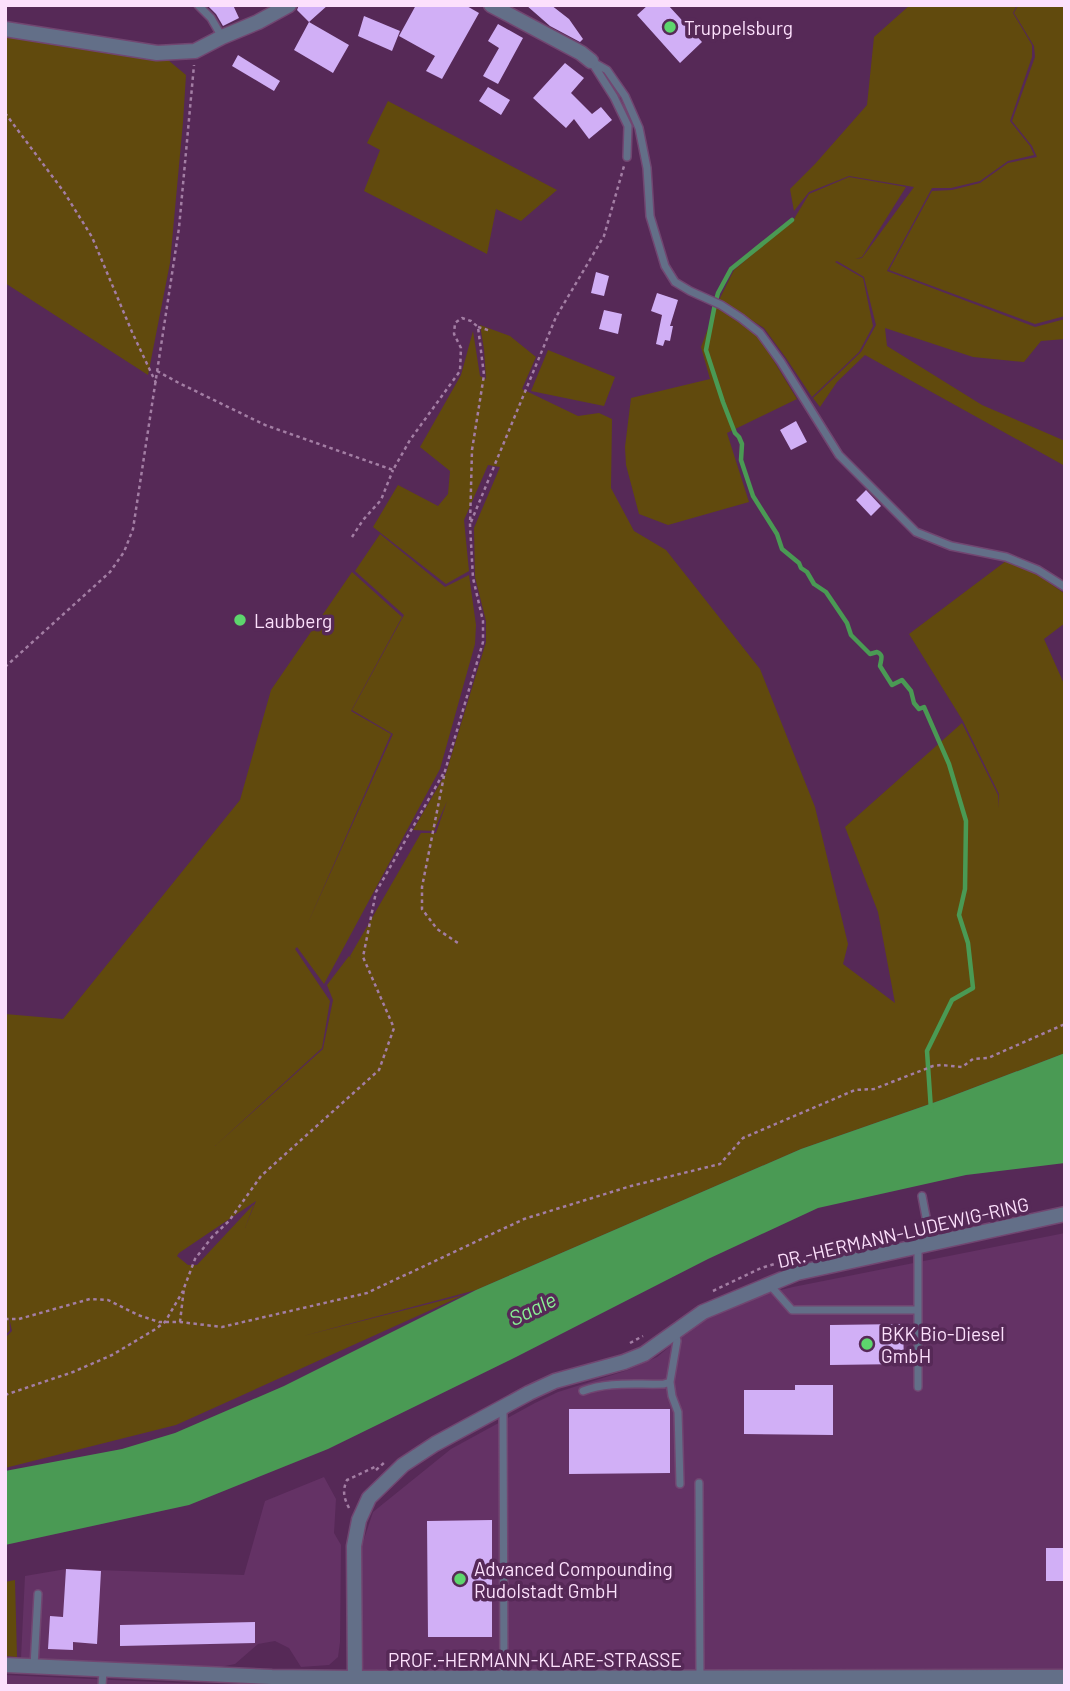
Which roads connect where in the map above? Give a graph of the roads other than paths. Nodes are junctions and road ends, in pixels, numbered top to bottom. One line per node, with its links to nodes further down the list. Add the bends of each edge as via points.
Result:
1 (198, 5): 5 (lane)
2 (289, 5): 5 (street)
3 (491, 5): 6 (street)
4 (5, 29): 5 (street, via 157,53 195,51)
5 (222, 37)
6 (591, 61): 7 (lane, via 628,126); 8 (lane, via 607,70 639,128 650,216 665,266 675,282 760,333 839,454 916,532 951,546 1006,557)
7 (626, 157)
8 (1065, 587)
9 (922, 1196): 11 (lane)
10 (1065, 1214): 11 (street, DR.-HERMANN-LUDEWIG-RING)
11 (924, 1245): 12 (street, DR.-HERMANN-LUDEWIG-RING, via 797,1273); 13 (lane)
12 (769, 1284): 13 (lane, via 792,1310); 14 (street, DR.-HERMANN-LUDEWIG-RING, via 703,1312)
13 (918, 1310): 16 (lane)
14 (675, 1332): 15 (lane); 18 (street, DR.-HERMANN-LUDEWIG-RING, via 644,1354 555,1381)
15 (670, 1382): 17 (lane); 20 (lane, via 678,1412)
16 (918, 1387)
17 (583, 1391)
18 (503, 1408): 27 (lane); 29 (street, DR.-HERMANN-LUDEWIG-RING, via 403,1465 369,1498 354,1546)
19 (699, 1483): 26 (lane)
20 (680, 1484)
21 (38, 1594): 23 (lane)
22 (5, 1665): 23 (street, PROF.-HERMANN-KLARE-STRASSE)
23 (34, 1667): 24 (street, PROF.-HERMANN-KLARE-STRASSE)
24 (103, 1670): 28 (street, PROF.-HERMANN-KLARE-STRASSE); 30 (lane)
25 (1065, 1677): 26 (street, PROF.-HERMANN-KLARE-STRASSE)
26 (700, 1678): 27 (street, PROF.-HERMANN-KLARE-STRASSE)
27 (504, 1679): 29 (street, PROF.-HERMANN-KLARE-STRASSE)
28 (272, 1681): 29 (street, PROF.-HERMANN-KLARE-STRASSE)
29 (354, 1682)
30 (102, 1686)

